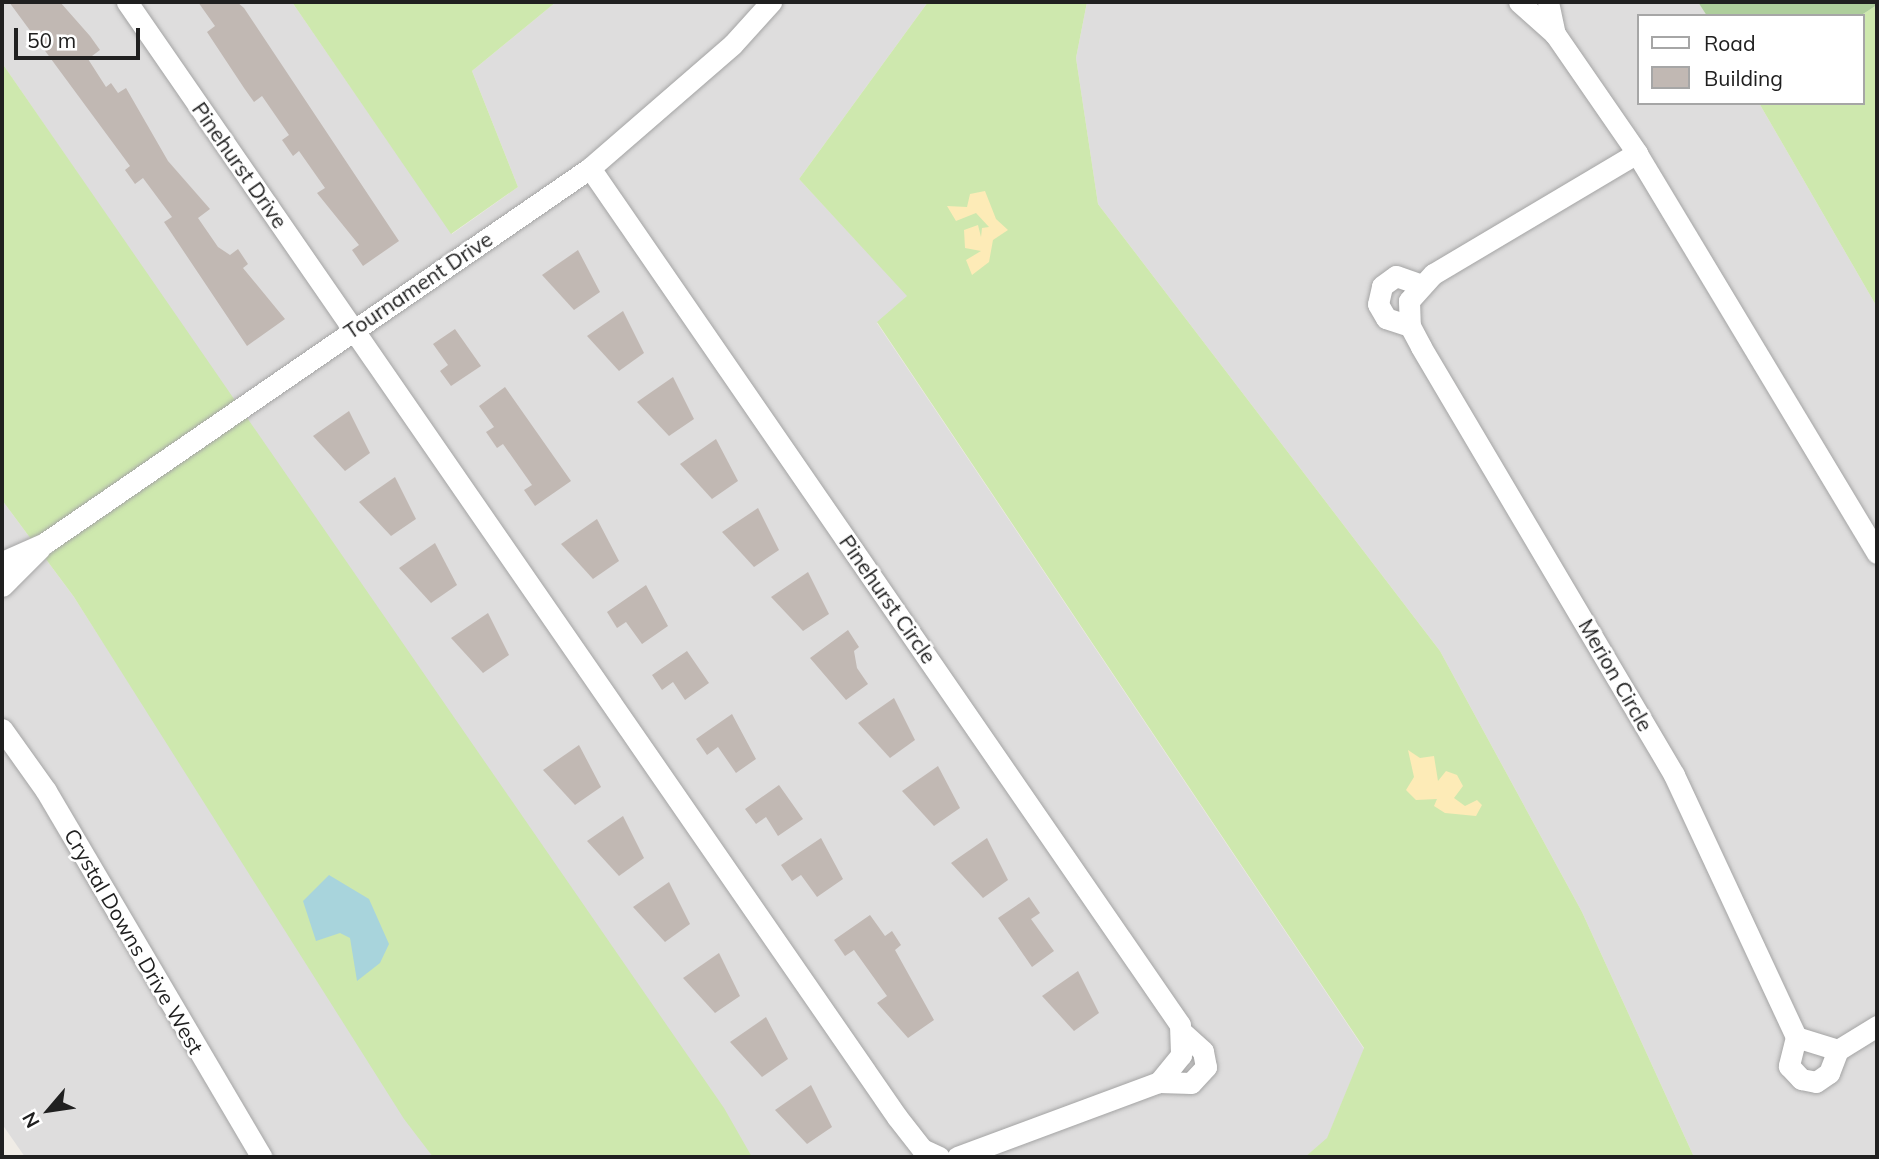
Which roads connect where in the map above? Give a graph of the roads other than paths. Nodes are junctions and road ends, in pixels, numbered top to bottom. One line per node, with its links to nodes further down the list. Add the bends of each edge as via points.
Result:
1 (127, 2): 10 (street, Pinehurst Drive)
2 (771, 2): 7 (street, Tournament Drive, via 733,44)
3 (1519, 2): 5 (street)
4 (1548, 2): 5 (street)
5 (1555, 34): 6 (street)
6 (1637, 152): 8 (street); 12 (street)
7 (590, 168): 10 (street, Tournament Drive); 22 (street, Pinehurst Circle, via 1182,1032 1178,1061 1159,1082)
8 (1419, 284): 9 (street, via 1409,300); 9 (street, Merion Circle, via 1396,276 1382,286 1378,303 1386,318)
9 (1410, 326): 17 (street, Merion Circle, via 1674,775)
10 (353, 329): 11 (street, Tournament Drive); 19 (street)
11 (45, 543): 13 (street, Tournament Drive); 14 (street, Tournament Drive)
12 (1877, 552)
13 (2, 562)
14 (2, 586)
15 (2, 729): 20 (street, Crystal Downs Drive West, via 46,791)
16 (1877, 1026): 18 (street)
17 (1796, 1037): 18 (street); 18 (street, via 1789,1066 1801,1079 1816,1082 1829,1073)
18 (1838, 1049)
19 (911, 1147): 21 (street)
20 (262, 1157)
21 (939, 1157)
22 (963, 1157)

